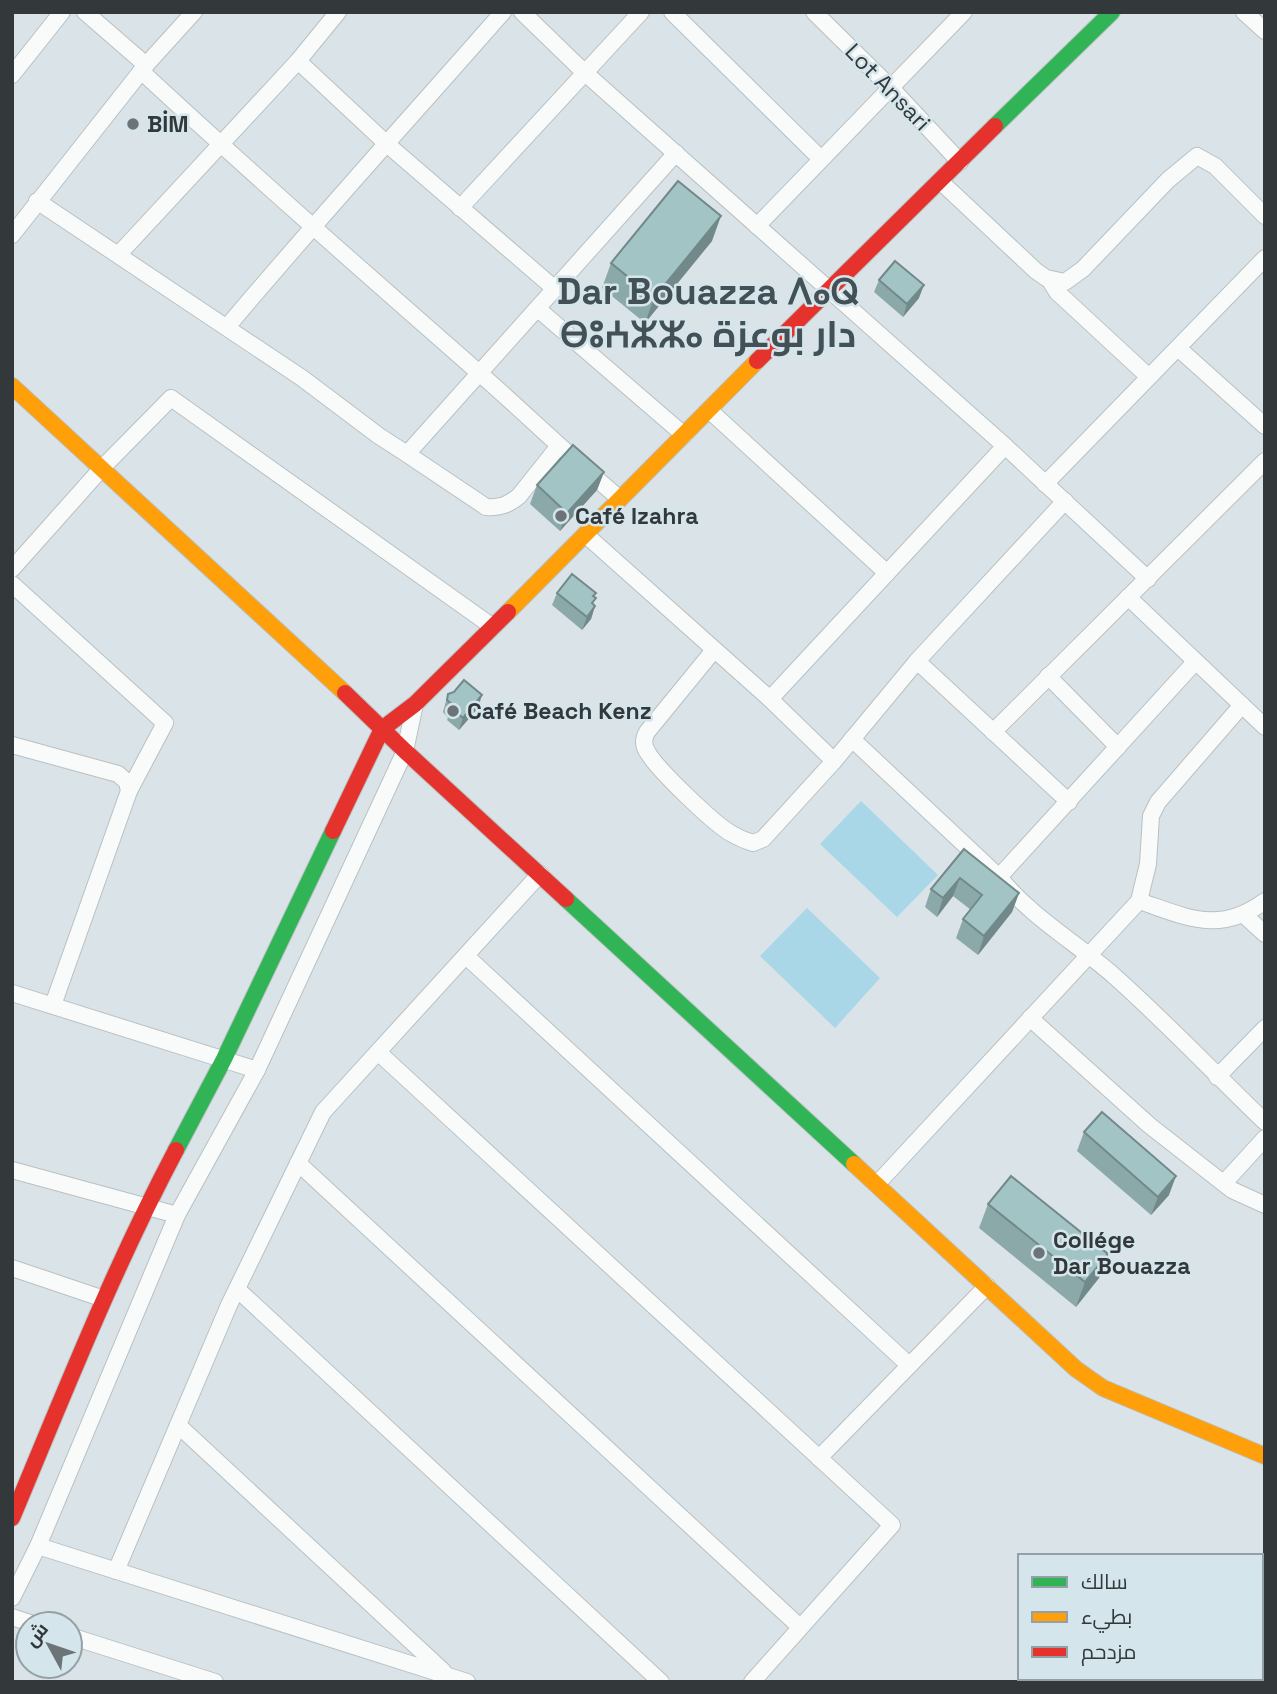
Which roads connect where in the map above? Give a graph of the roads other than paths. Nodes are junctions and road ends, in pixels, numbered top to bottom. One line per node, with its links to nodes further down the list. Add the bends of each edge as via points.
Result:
1 (62, 12): 17 (street)
2 (85, 12): 15 (street)
3 (194, 12): 15 (street)
4 (338, 12): 14 (street)
5 (503, 12): 20 (street)
6 (523, 12): 16 (street)
7 (641, 12): 16 (street)
8 (672, 12): 22 (street)
9 (964, 12): 18 (street)
10 (1112, 12): 23 (street)
11 (1244, 12): 13 (street)
12 (820, 14): 18 (street, Lot Ansari)
13 (1265, 31)
14 (298, 61): 19 (street); 20 (street)
15 (143, 68): 19 (street); 25 (street)
16 (584, 72): 21 (street); 26 (street)
17 (12, 75)
18 (890, 87): 22 (street); 23 (street, Lot Ansari)
19 (219, 144): 29 (street); 31 (street)
20 (388, 145): 26 (street); 29 (street)
21 (676, 153): 28 (street); 34 (street)
22 (820, 158): 28 (street)
23 (960, 162): 24 (street)
24 (940, 181): 33 (street); 35 (street)
25 (37, 201): 30 (street); 31 (street)
26 (460, 208): 34 (street)
27 (1265, 216): 33 (street, via 1215,166 1197,156 1072,279)
28 (757, 226): 35 (street)
29 (311, 228): 37 (street); 39 (street)
30 (12, 235)
31 (119, 254): 37 (street)
32 (1265, 258): 38 (street)
33 (1048, 279): 40 (street)
34 (555, 289): 36 (street)
35 (828, 290): 42 (street); 45 (street)
36 (538, 309): 39 (street); 44 (street)
37 (227, 327): 47 (street)
38 (1178, 348): 40 (street); 43 (street)
39 (481, 374): 46 (street); 47 (street)
40 (1149, 377): 50 (street)
41 (12, 386): 49 (street)
42 (709, 410): 44 (street); 55 (street)
43 (1265, 426)
44 (684, 435): 51 (street)
45 (1005, 446): 50 (street); 55 (street)
46 (558, 447): 47 (street, via 519,496 498,508 486,507); 51 (street)
47 (407, 454)
48 (1265, 461): 56 (street)
49 (102, 468): 54 (street); 59 (street, via 171,398); 68 (street)
50 (1045, 484): 52 (street)
51 (619, 498): 53 (street)
52 (1065, 501): 56 (street); 61 (street)
53 (586, 535): 59 (street); 60 (street)
54 (12, 569)
55 (887, 573): 64 (street)
56 (1148, 579): 58 (street)
57 (12, 584): 75 (street, via 165,723)
58 (1128, 597): 62 (street); 63 (street)
59 (493, 627): 65 (street)
60 (714, 650): 64 (street); 74 (street, via 644,737 648,753 696,803 730,833 753,843 763,839)
61 (916, 661): 69 (street); 70 (street)
62 (1195, 662): 66 (street); 72 (street)
63 (1048, 676): 69 (street); 72 (street)
64 (770, 699): 74 (street)
65 (415, 704): 68 (street); 73 (street)
66 (1242, 705): 67 (street); 79 (street, via 1158,802 1151,816 1148,864)
67 (1265, 727)
68 (382, 729): 73 (street); 90 (street)
69 (993, 732): 76 (street)
70 (852, 739): 74 (street); 78 (street)
71 (12, 745): 75 (street, via 118,774)
72 (1118, 747): 76 (street)
73 (405, 751): 77 (street); 91 (street)
74 (834, 761)
75 (129, 791): 86 (street)
76 (1069, 802): 78 (street)
77 (540, 874): 84 (street); 98 (street)
78 (999, 877): 83 (street, via 1032,912)
79 (1139, 901): 81 (street, via 1192,919 1223,921); 83 (street)
80 (1265, 901): 81 (street)
81 (1242, 914): 82 (street)
82 (1265, 934)
83 (1088, 954): 87 (street); 92 (street)
84 (466, 956): 89 (street); 106 (street)
85 (12, 993): 86 (street)
86 (53, 1005): 90 (street)
87 (1030, 1018): 97 (street, via 1149,1125); 98 (street)
88 (1265, 1028): 92 (street)
89 (379, 1053): 95 (street, via 323,1112); 109 (street)
90 (224, 1059): 91 (street); 100 (street)
91 (257, 1070): 101 (street)
92 (1217, 1076): 93 (street)
93 (1265, 1122)
94 (1265, 1138): 97 (street)
95 (298, 1163): 104 (street); 114 (street)
96 (12, 1170): 100 (street)
97 (1224, 1183): 99 (street)
98 (877, 1184): 103 (street)
99 (1265, 1205)
100 (146, 1206): 101 (street); 105 (street)
101 (177, 1215): 111 (street)
102 (12, 1268): 105 (street)
103 (987, 1286): 106 (street); 108 (street, via 1076,1369 1103,1388)
104 (237, 1289): 107 (street); 119 (street)
105 (104, 1299): 110 (street)
106 (909, 1366): 109 (street)
107 (178, 1425): 112 (street); 116 (street)
108 (1265, 1456)
109 (819, 1458): 114 (street, via 892,1525)
110 (12, 1518)
111 (38, 1546): 112 (street); 113 (street)
112 (116, 1571): 116 (street)
113 (12, 1598)
114 (800, 1627): 120 (street)
115 (84, 1640): 117 (street)
116 (447, 1676): 118 (street)
117 (215, 1682)
118 (467, 1682)
119 (661, 1682)
120 (752, 1682)

